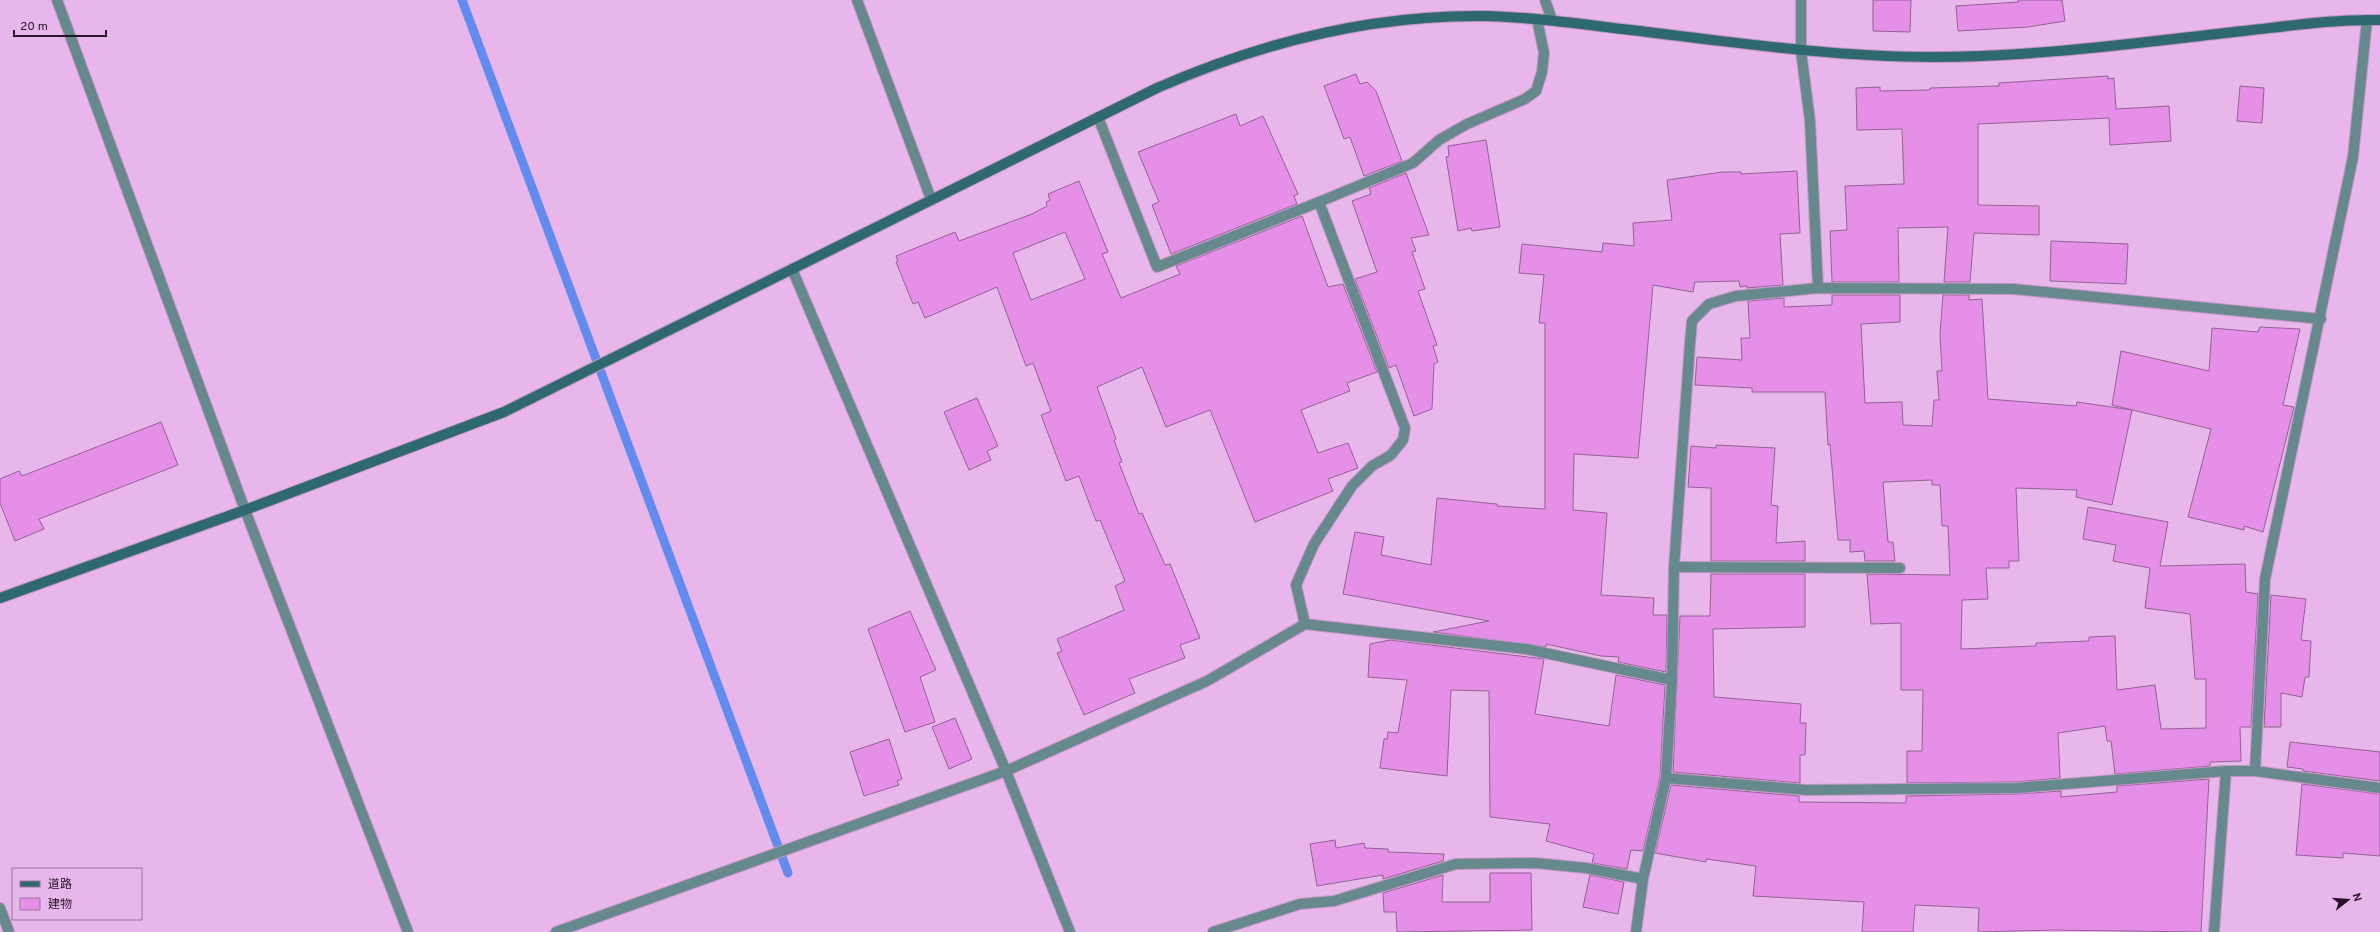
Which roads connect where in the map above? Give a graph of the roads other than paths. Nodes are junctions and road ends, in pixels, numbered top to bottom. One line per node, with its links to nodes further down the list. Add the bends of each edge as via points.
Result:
1 (57, 0): 16 (street)
2 (857, 0): 11 (street)
3 (1545, 0): 6 (street)
4 (1801, 0): 9 (street)
5 (1537, 19): 6 (street); 10 (street, via 1482,16 1429,18 1357,26 1304,37 1254,50 1185,75); 12 (street, via 1544,53 1542,72 1536,90 1525,99 1467,124 1439,140 1414,163)
6 (1552, 20): 9 (street)
7 (2367, 20): 8 (street); 9 (street, via 1995,55 1888,56); 15 (street, via 2354,157)
8 (2380, 20)
9 (1801, 51): 14 (street, via 1810,120)
10 (1098, 117): 11 (street); 12 (street, via 1157,267)
11 (931, 199): 13 (street)
12 (1319, 202): 20 (street, via 1406,428 1403,440 1391,455 1372,466 1352,486 1314,544 1296,585)
13 (792, 269): 16 (street, via 504,412); 22 (street)
14 (1818, 288): 15 (street, via 2013,289); 17 (street, via 1736,296 1708,304 1692,321)
15 (2321, 320): 24 (street, via 2265,579)
16 (245, 510): 19 (street); 30 (street)
17 (1674, 567): 18 (street); 21 (street)
18 (1900, 568)
19 (0, 598)
20 (1305, 624): 21 (street, via 1526,649); 22 (street, via 1207,681)
21 (1672, 680): 25 (street)
22 (1006, 771): 31 (street); 32 (street)
23 (2226, 771): 24 (street); 25 (street, via 2017,788 1806,790); 35 (street)
24 (2255, 771): 26 (street)
25 (1666, 778): 27 (street)
26 (2380, 788)
27 (1643, 879): 33 (street, via 1586,868 1535,863 1456,864 1334,901 1300,904); 34 (street)
28 (0, 908): 29 (street)
29 (9, 932)
30 (408, 932)
31 (556, 932)
32 (1070, 932)
33 (1213, 932)
34 (1636, 932)
35 (2214, 932)

